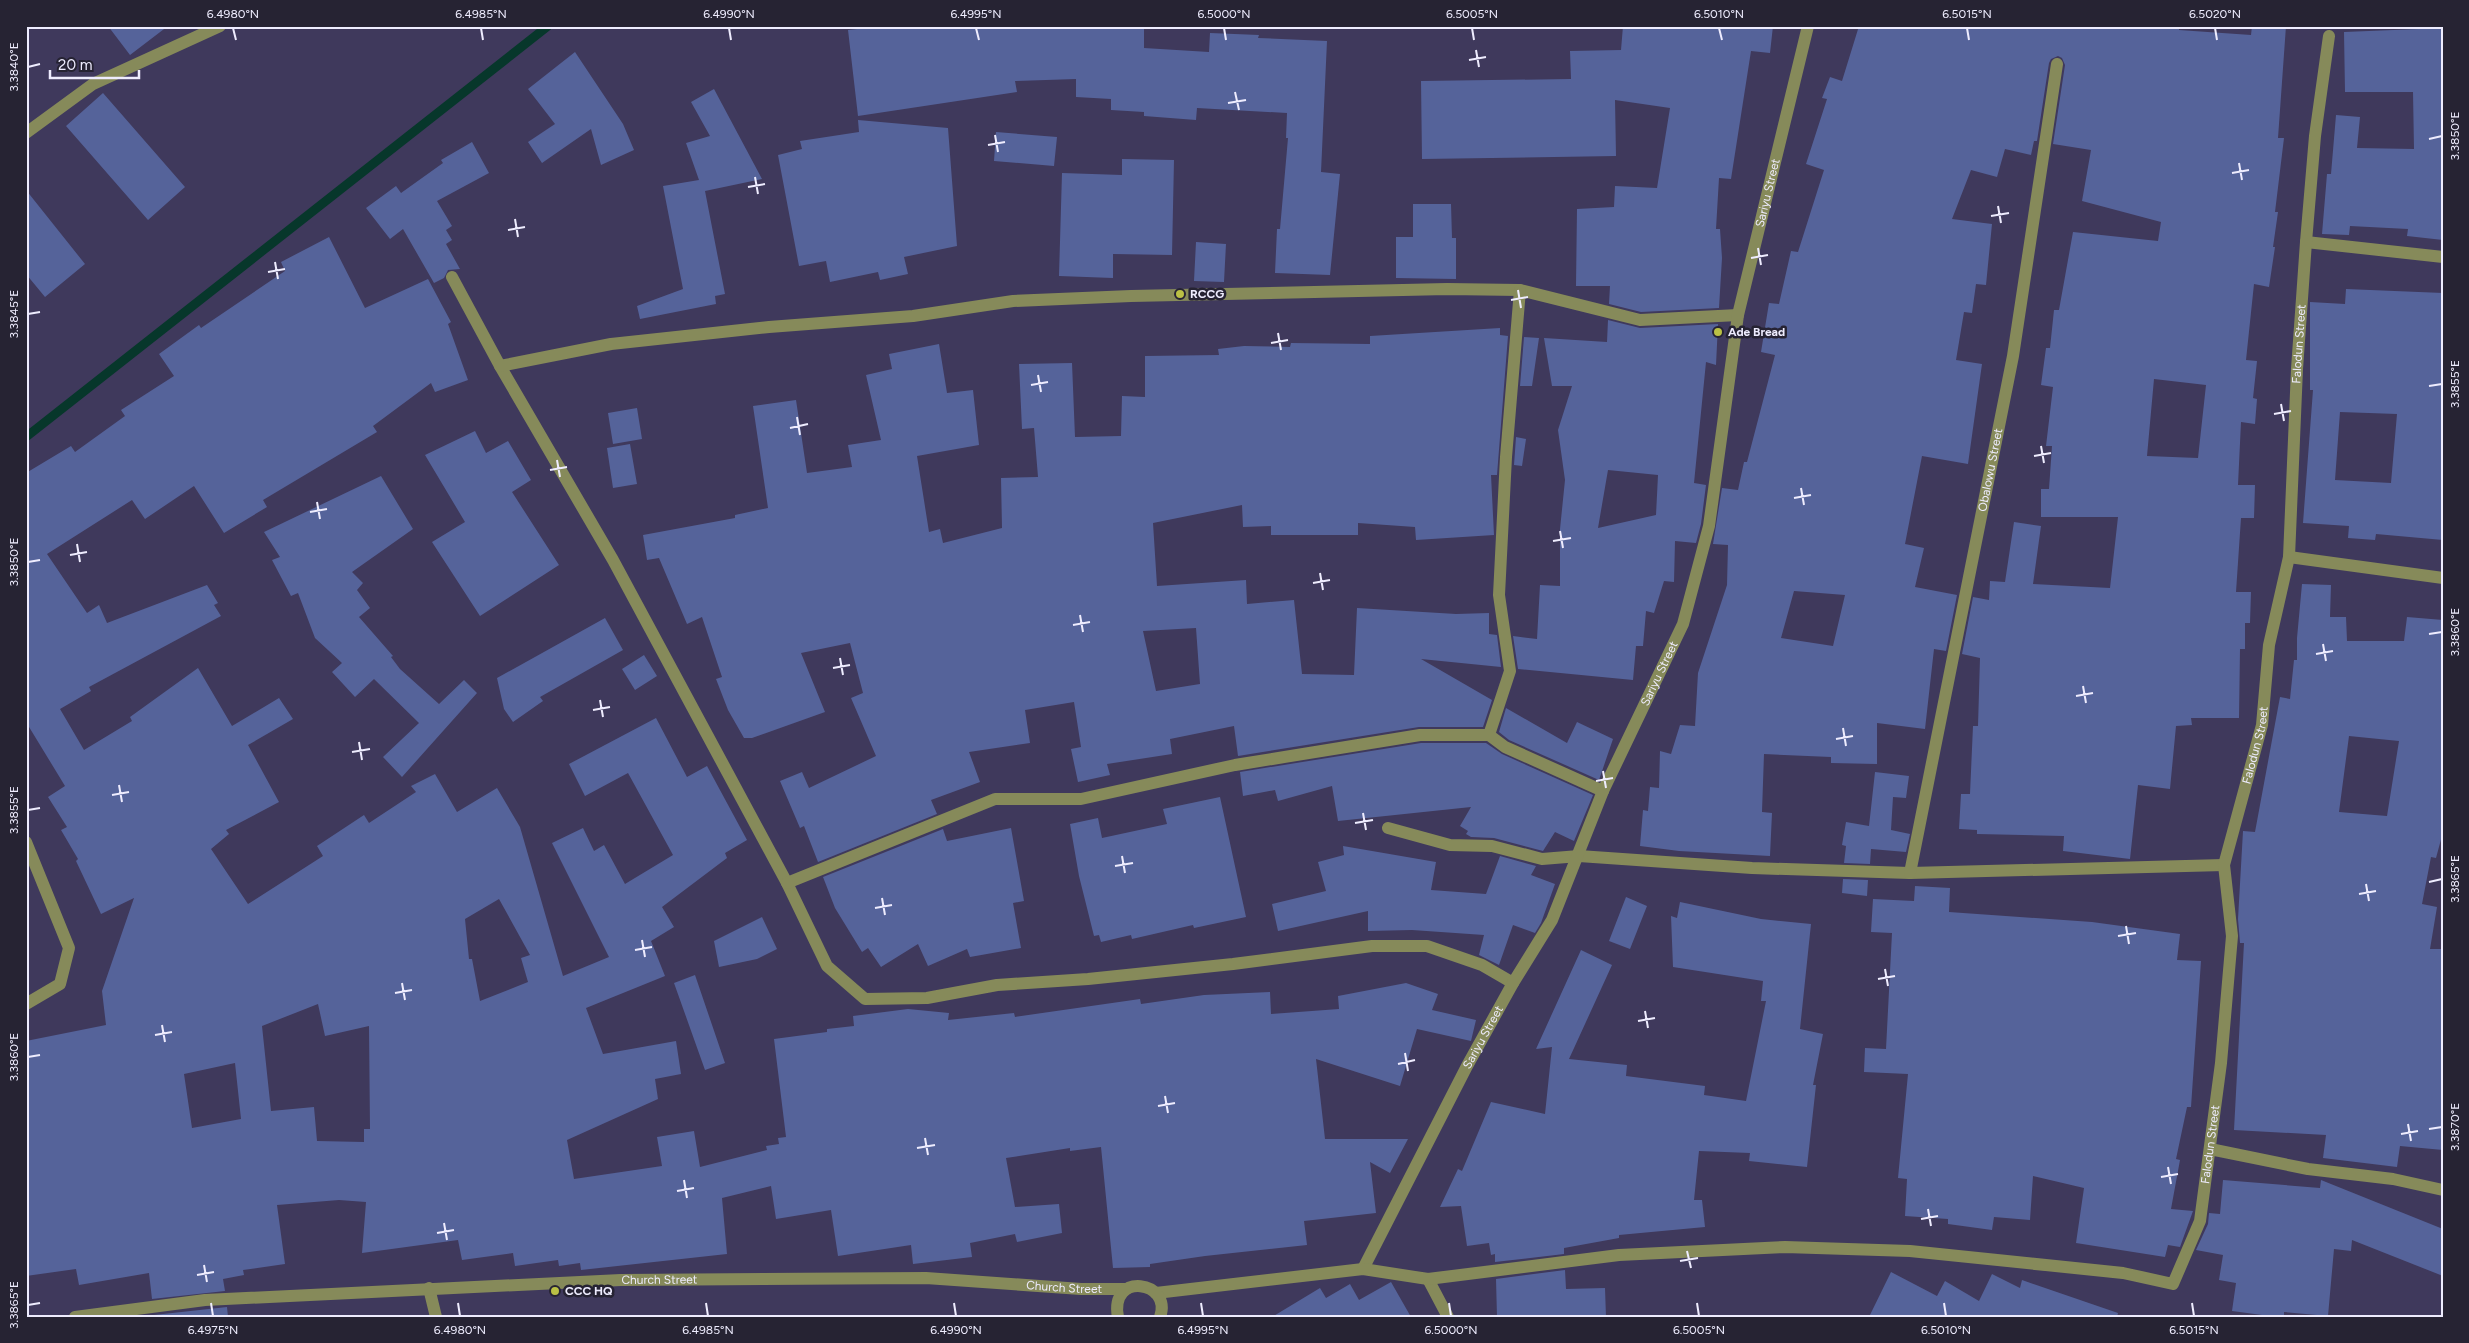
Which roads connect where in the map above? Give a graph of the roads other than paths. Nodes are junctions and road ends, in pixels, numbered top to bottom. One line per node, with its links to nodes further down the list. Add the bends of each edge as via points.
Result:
1 (220, 26): 5 (street, via 93,84)
2 (1808, 26): 10 (street, Sariyu Street)
3 (2329, 36): 6 (street, Falodun Street, via 2315,136)
4 (2057, 64): 20 (street, Obalowu Street, via 2013,356)
5 (26, 133)
6 (2306, 242): 7 (street); 12 (street, Falodun Street)
7 (2443, 257)
8 (452, 277): 11 (street)
9 (1520, 290): 10 (street, via 1640,320); 11 (street, via 1448,289 1013,301 913,316 611,344); 14 (street, via 1506,457 1500,595 1510,671)
10 (1738, 315): 15 (street, Sariyu Street, via 1709,526 1683,624)
11 (500, 366): 21 (street, via 613,560)
12 (2289, 557): 13 (street); 19 (street, Falodun Street, via 2269,645 2262,725)
13 (2443, 578)
14 (1488, 735): 15 (street, via 1506,747); 21 (street, via 1420,735 1318,750 1081,799 995,799)
15 (1603, 791): 18 (street, Sariyu Street)
16 (1388, 828): 18 (street, via 1450,845 1492,846 1542,859)
17 (26, 842): 23 (street, via 69,948 60,984)
18 (1579, 856): 20 (street, via 1752,868); 22 (street, Sariyu Street, via 1552,920)
19 (2224, 865): 20 (street); 24 (street, Falodun Street, via 2232,936)
20 (1910, 873)
21 (786, 884): 22 (street, via 827,966 865,999 927,998 997,985 1233,964 1372,946 1426,946 1482,965)
22 (1513, 983): 26 (street, Sariyu Street)
23 (26, 1004)
24 (2210, 1149): 25 (street, via 2308,1169 2393,1179); 27 (street, Falodun Street, via 2200,1221 2173,1284 2123,1274 1920,1252 1785,1247 1619,1255)
25 (2443, 1190)
26 (1363, 1269): 27 (street); 30 (street)
27 (1428, 1279): 35 (street)
28 (430, 1288): 29 (street, Church Street, via 621,1280 926,1278); 31 (street, Church Street, via 205,1300); 32 (street)
29 (1126, 1289): 30 (street, Church Street, via 1136,1285 1147,1286); 33 (street, via 1118,1297)
30 (1156, 1293): 34 (street, via 1161,1302)
31 (75, 1317)
32 (436, 1317)
33 (1118, 1317)
34 (1160, 1317)
35 (1448, 1317)

